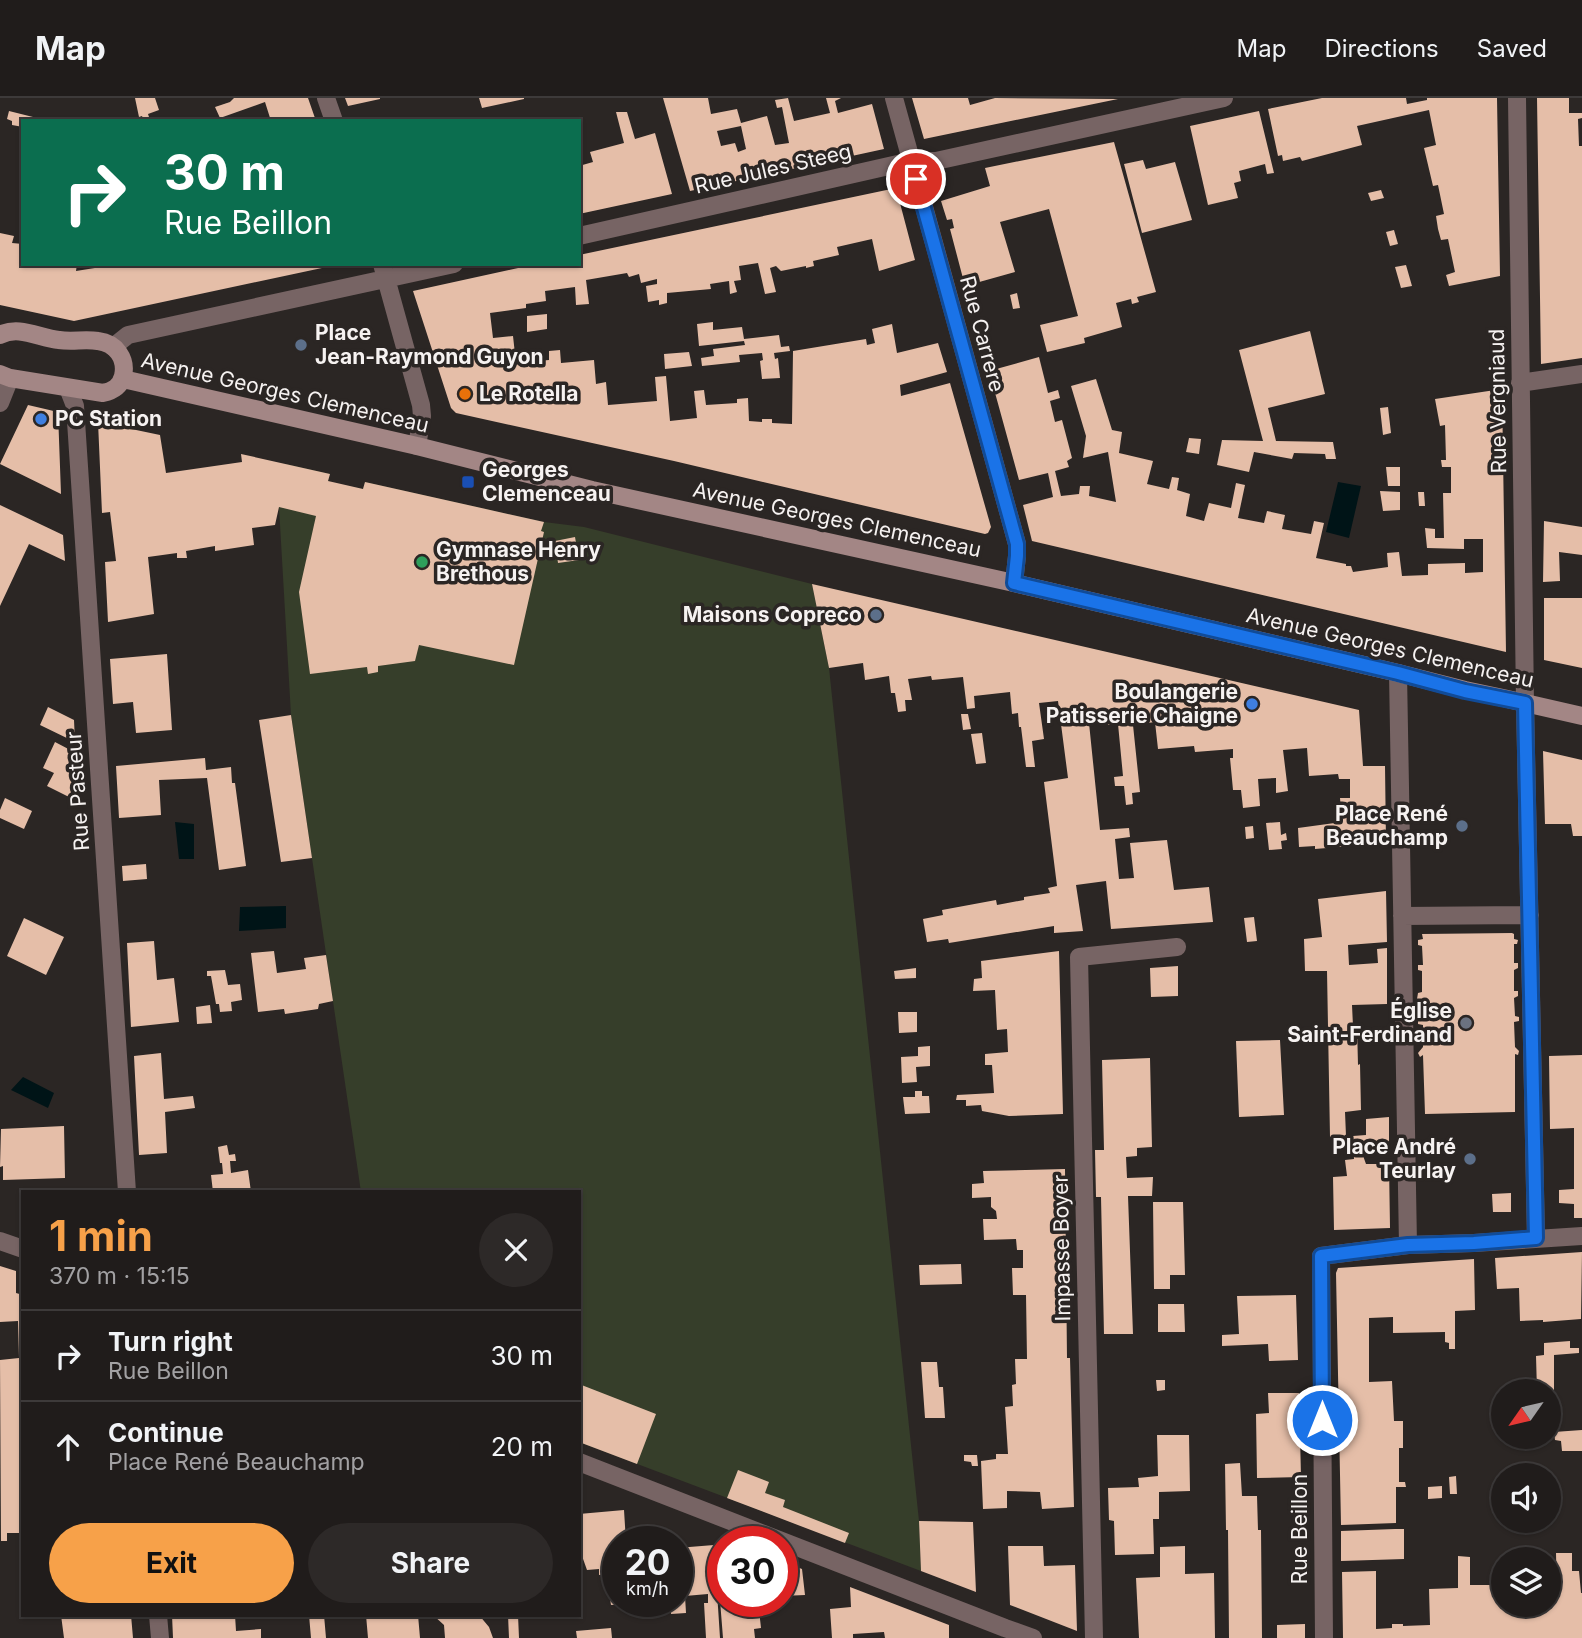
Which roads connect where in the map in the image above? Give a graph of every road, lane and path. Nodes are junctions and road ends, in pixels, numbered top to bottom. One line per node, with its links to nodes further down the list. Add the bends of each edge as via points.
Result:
1 (326, 98): 5 (street)
2 (894, 98): 6 (street, Rue Carrere)
3 (1224, 98): 6 (street, Rue Jules Steeg, via 936,161)
4 (1517, 98): 15 (street, Rue Vergniaud)
5 (333, 119)
6 (911, 161): 7 (street, Rue Jules Steeg); 19 (street, Rue Carrere, via 1017,544)
7 (581, 236)
8 (436, 266): 9 (street)
9 (384, 272): 11 (street, via 128,335); 18 (street, via 422,405)
10 (0, 335): 11 (main road, Avenue Georges Clemenceau, via 16,330 57,340 101,341)
11 (113, 347): 14 (main road, Avenue Georges Clemenceau, via 124,364)
12 (1582, 374): 15 (street)
13 (5, 376): 16 (main road, Avenue Georges Clemenceau); 17 (street)
14 (122, 379): 16 (main road, Avenue Georges Clemenceau, via 115,389 103,393); 18 (main road, Avenue Georges Clemenceau)
15 (1520, 383): 21 (street, Rue Vergniaud)
16 (68, 388): 26 (street, Rue Pasteur, via 75,406)
17 (0, 403)
18 (416, 446): 19 (main road, Avenue Georges Clemenceau)
19 (1014, 583): 20 (main road, Avenue Georges Clemenceau)
20 (1398, 673): 21 (main road, Avenue Georges Clemenceau); 24 (street)
21 (1525, 703): 22 (main road, Avenue Georges Clemenceau); 23 (street)
22 (1582, 716)
23 (1530, 915): 24 (street); 28 (street)
24 (1402, 916): 30 (street)
25 (1177, 947): 36 (street, Impasse Boyer, via 1079,957)
26 (127, 1190)
27 (1582, 1236): 28 (street)
28 (1536, 1238): 30 (street)
29 (0, 1241): 31 (street)
30 (1408, 1245): 37 (street, Rue Beillon, via 1321,1256)
31 (21, 1248)
32 (581, 1463): 35 (street)
33 (158, 1617): 34 (street)
34 (160, 1638)
35 (1033, 1638)
36 (1094, 1638)
37 (1324, 1638)

